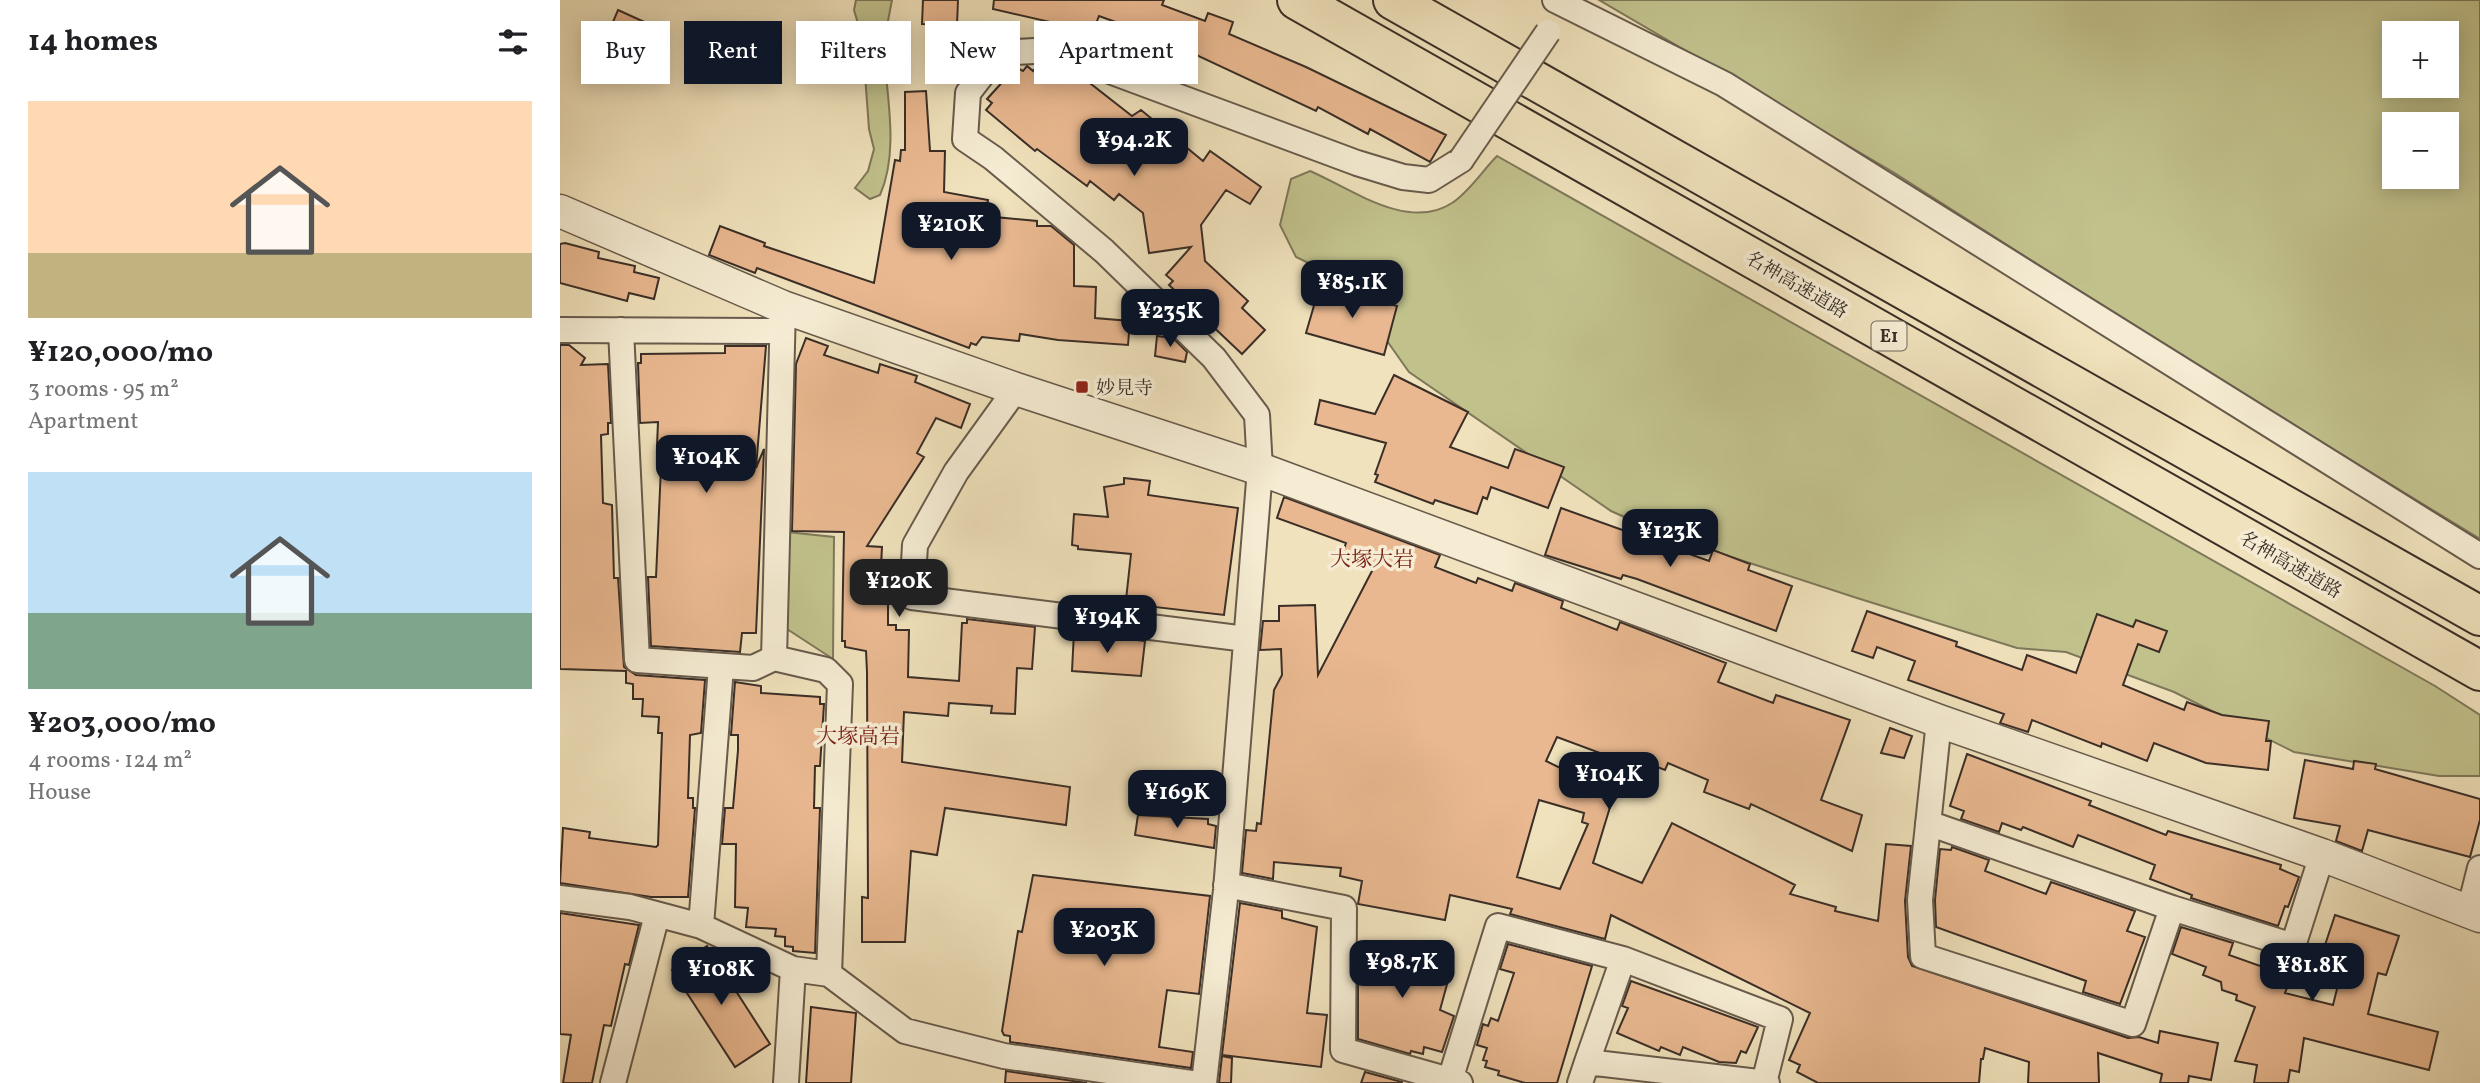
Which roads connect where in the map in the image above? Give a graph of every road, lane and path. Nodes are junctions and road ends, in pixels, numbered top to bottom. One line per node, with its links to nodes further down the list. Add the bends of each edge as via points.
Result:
1 (1297, 0): 15 (highway, 名神高速道路 / E1)
2 (1393, 0): 11 (highway, E1)
3 (1558, 2): 9 (street, bridge, via 1548,32 1461,160 1430,180 1356,163 1052,50 999,53 968,93 965,139 1104,251 1214,358 1257,415); 10 (street, via 1724,84)
4 (560, 211): 5 (street)
5 (783, 319): 7 (street); 8 (street); 13 (street)
6 (560, 330): 7 (street)
7 (621, 330): 14 (street, via 637,660)
8 (1016, 389): 9 (street); 12 (street, via 956,472 915,545 912,597)
9 (1260, 469): 12 (street); 16 (street)
10 (2480, 556)
11 (2480, 616)
12 (1246, 639): 20 (street)
13 (774, 658): 14 (street, via 753,668); 28 (street, via 826,670 840,684)
14 (721, 667): 25 (street)
15 (2480, 671)
16 (1940, 721): 17 (street); 18 (street)
17 (1928, 823): 22 (street); 22 (street, via 1920,900 1923,956 2133,1024)
18 (2322, 855): 22 (street, via 2294,946); 23 (street)
19 (2480, 869): 23 (street)
20 (1226, 885): 30 (street, via 1344,908 1343,1050); 34 (street)
21 (560, 898): 24 (street)
22 (2172, 908)
23 (2474, 914)
24 (657, 915): 25 (street); 31 (street)
25 (701, 926): 27 (street)
26 (1623, 959): 29 (street); 30 (street, via 1498,926); 35 (street, via 1780,1018)
27 (793, 969): 28 (street); 32 (street)
28 (829, 974): 33 (street, via 905,1031 1004,1056)
29 (1584, 1072): 35 (street)
30 (1455, 1081)
31 (613, 1083)
32 (786, 1083)
33 (1191, 1083)
34 (1204, 1083)
35 (1766, 1083)

